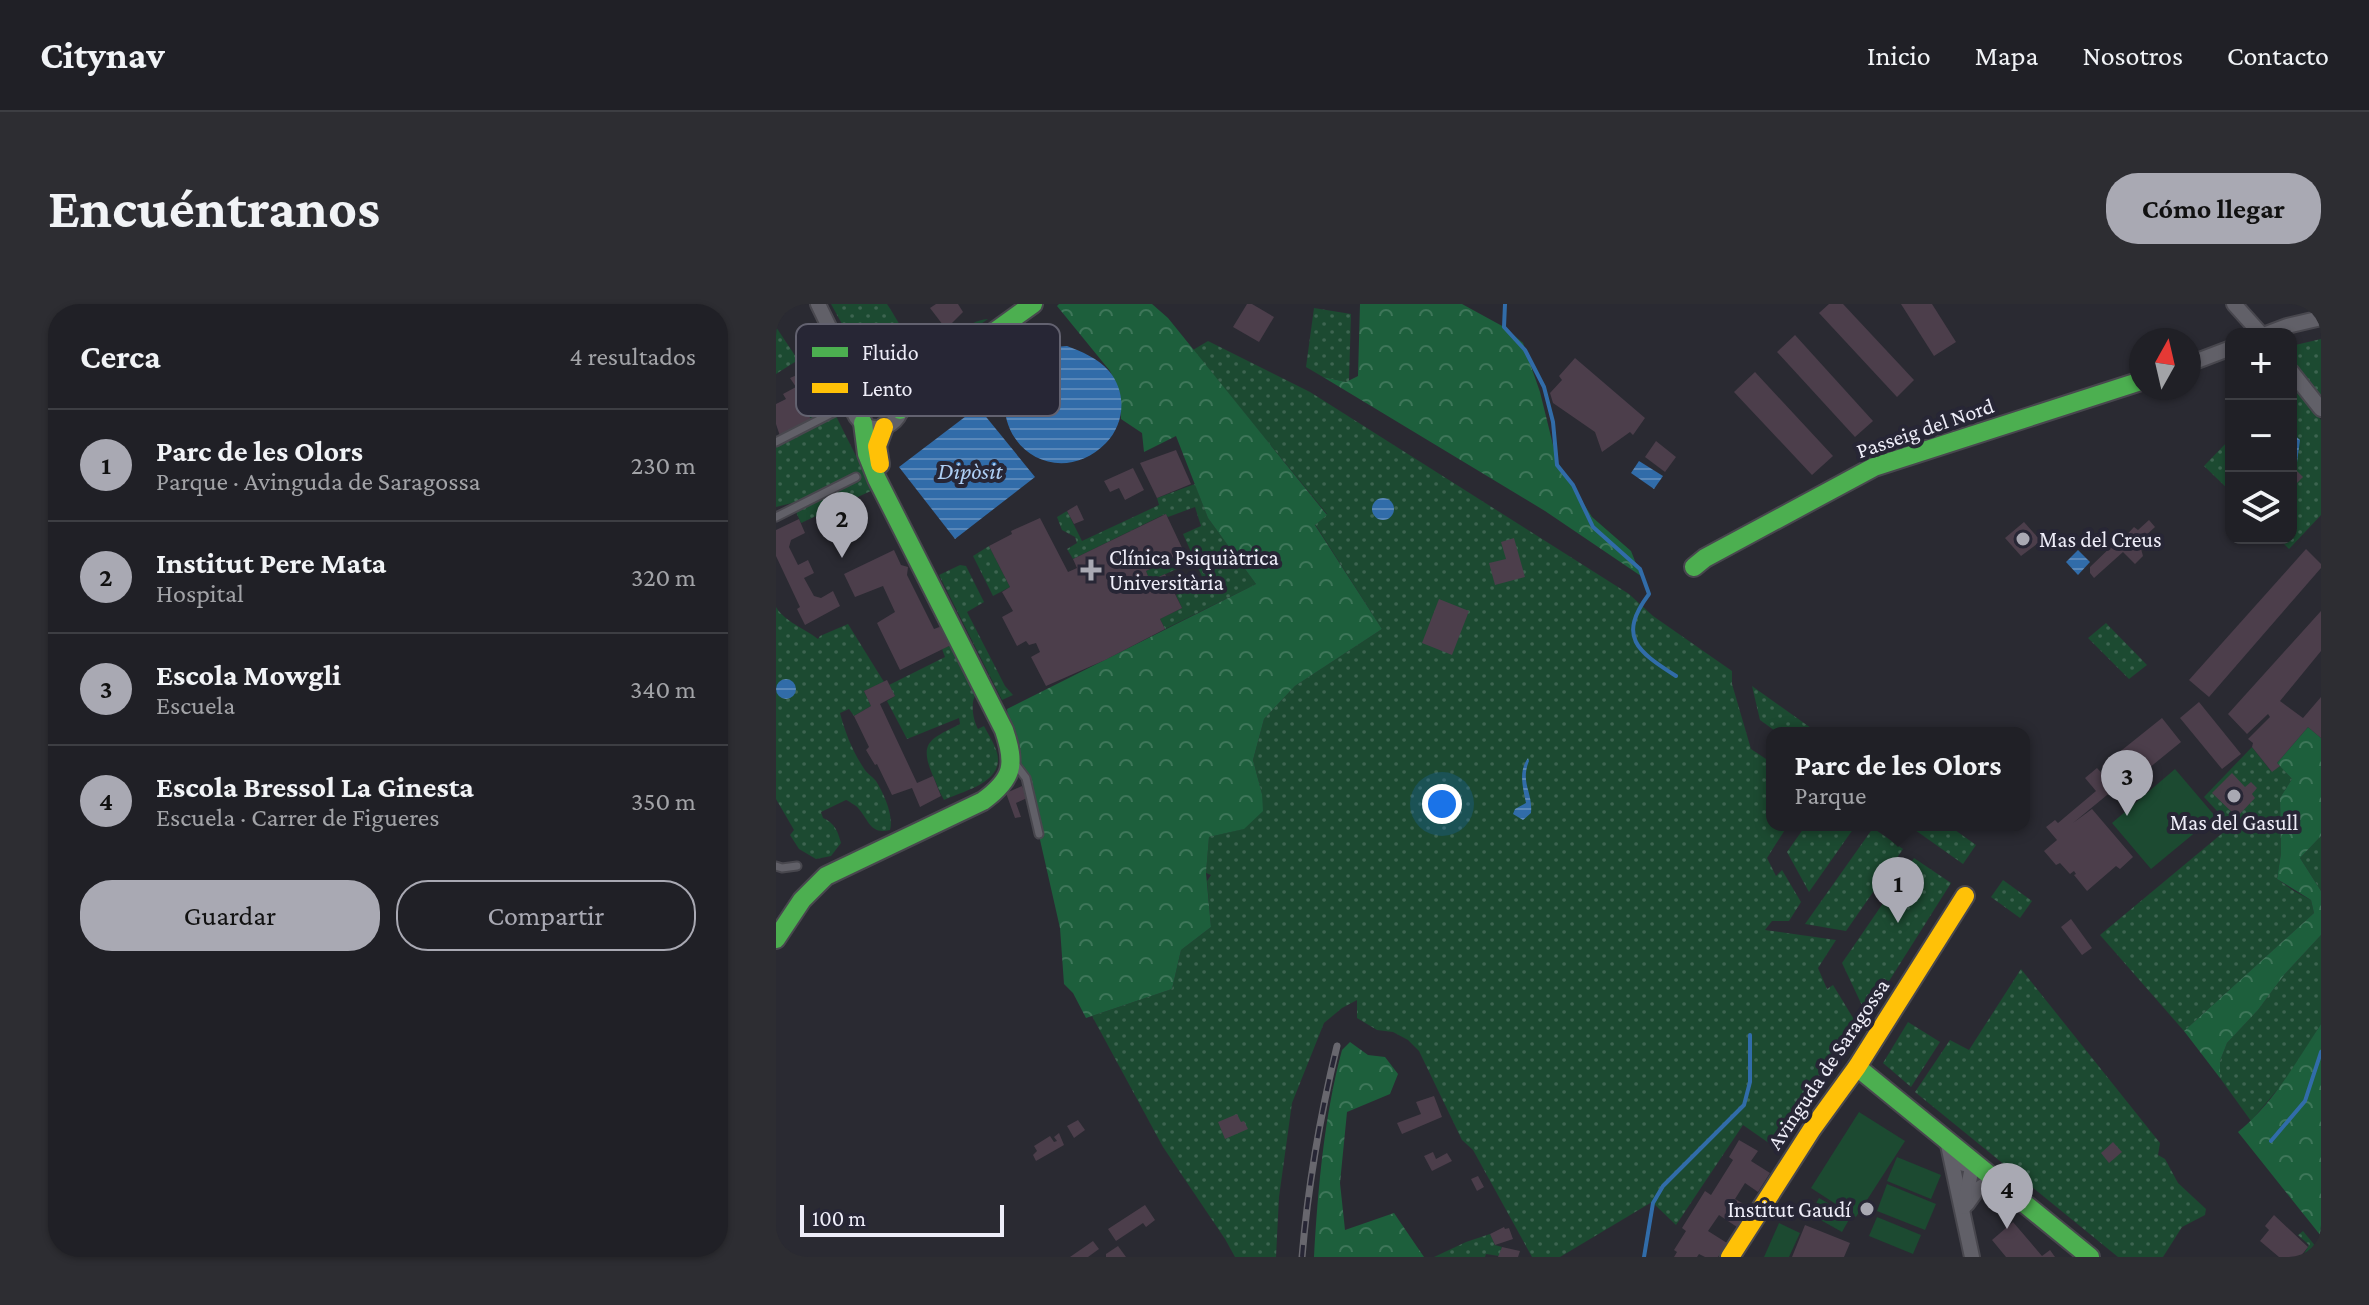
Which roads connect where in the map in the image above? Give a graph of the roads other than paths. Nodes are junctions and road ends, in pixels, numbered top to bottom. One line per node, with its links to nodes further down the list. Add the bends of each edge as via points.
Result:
1 (818, 304): 5 (street)
2 (1033, 304): 6 (street)
3 (2234, 304): 7 (street)
4 (2321, 318): 8 (street)
5 (828, 324)
6 (1005, 324)
7 (2258, 328)
8 (2281, 328)
9 (2225, 350): 10 (street)
10 (2201, 359)
11 (2297, 379): 13 (street)
12 (2129, 385): 23 (street, Passeig del Nord, via 1874,467)
13 (2321, 409)
14 (824, 416): 19 (lane)
15 (856, 416): 17 (street)
16 (897, 416): 18 (street)
17 (863, 423): 18 (street); 21 (street, via 867,454)
18 (884, 427): 21 (street, via 877,446)
19 (776, 442)
20 (856, 477): 22 (lane)
21 (883, 487): 24 (street, via 1004,730)
22 (776, 517)
23 (1694, 567)
24 (1013, 761): 25 (lane, via 1026,778); 29 (street, via 999,791 983,801 822,878)
25 (1039, 834)
26 (776, 866): 27 (lane)
27 (797, 866)
28 (1965, 896): 30 (street, Avinguda de Saragossa)
29 (776, 939)
30 (1857, 1067): 31 (street); 36 (street, Avinguda de Saragossa)
31 (1947, 1140): 32 (street); 33 (street)
32 (1973, 1162): 33 (street, via 1961,1165); 34 (street); 35 (street)
33 (1956, 1182): 35 (street)
34 (2007, 1190): 35 (street, via 1983,1186); 38 (street)
35 (1963, 1211): 37 (street)
36 (1730, 1257)
37 (1972, 1257)
38 (2090, 1257)

